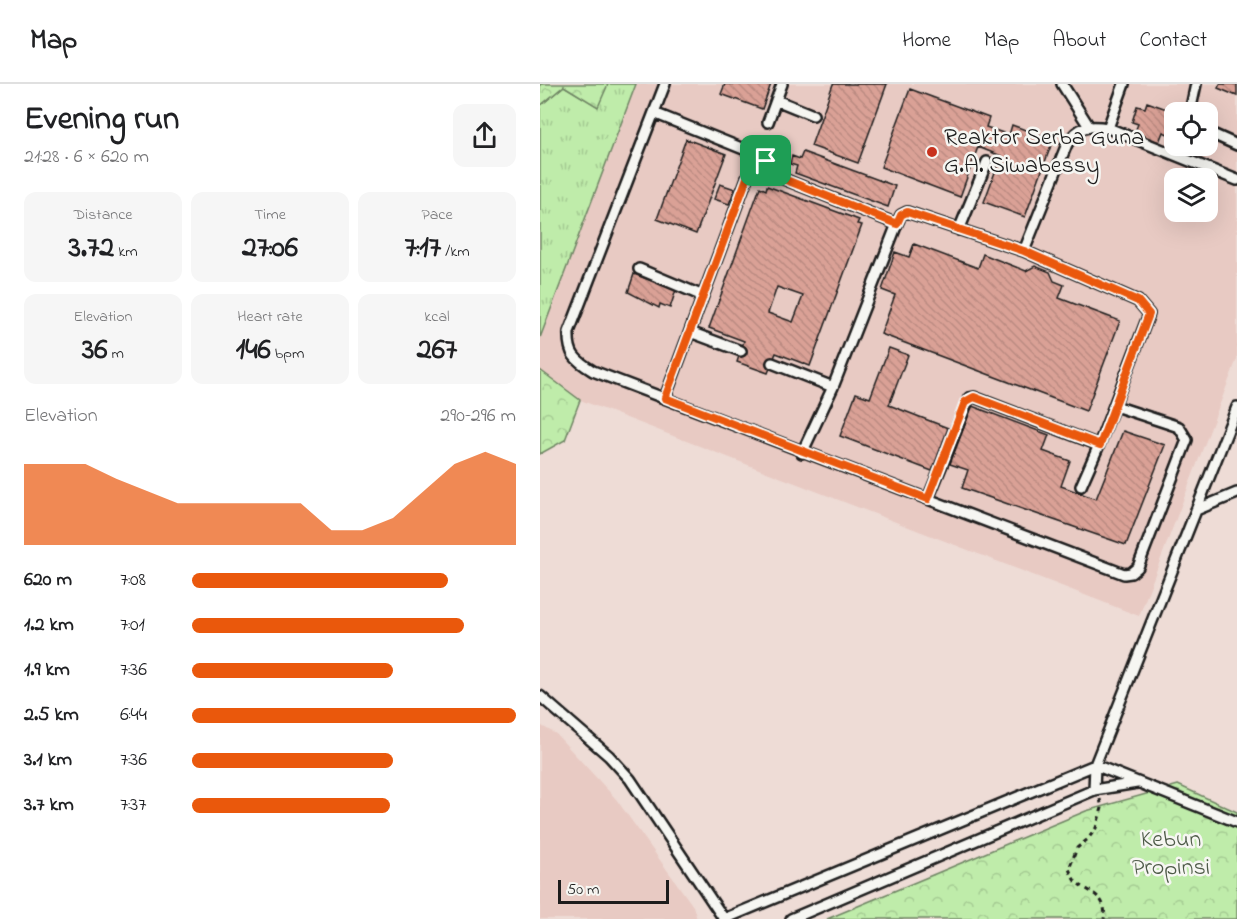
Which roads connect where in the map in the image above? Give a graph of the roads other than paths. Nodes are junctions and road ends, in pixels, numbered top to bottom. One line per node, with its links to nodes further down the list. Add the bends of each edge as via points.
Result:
1 (664, 84): 8 (lane)
2 (782, 84): 6 (lane)
3 (1062, 84): 11 (lane)
4 (1124, 84): 12 (lane)
5 (1196, 84): 7 (lane)
6 (776, 100): 9 (lane); 10 (lane)
7 (1192, 102)
8 (654, 113): 16 (lane); 29 (lane, via 569,332 568,347 579,362 593,371)
9 (813, 115)
10 (768, 122)
11 (1088, 125): 12 (lane); 22 (lane, via 1078,130 1067,144)
12 (1108, 128): 15 (lane)
13 (1218, 136): 14 (lane)
14 (1237, 145)
15 (1164, 146)
16 (756, 154): 20 (lane, via 781,178); 24 (lane)
17 (1190, 156): 19 (lane)
18 (987, 162): 21 (lane)
19 (1237, 180)
20 (897, 224): 21 (lane, via 907,212); 28 (lane)
21 (959, 230): 22 (lane)
22 (1024, 251): 30 (lane, via 1146,307 1149,314)
23 (639, 269): 24 (lane)
24 (703, 296): 25 (lane)
25 (690, 332): 26 (lane); 29 (lane)
26 (741, 351)
27 (772, 363): 28 (lane)
28 (833, 387): 33 (lane)
29 (665, 398): 33 (lane)
30 (1115, 406): 32 (lane); 36 (lane, via 1179,428 1187,440 1138,567 1131,573 1124,574)
31 (1237, 407): 37 (lane)
32 (1100, 445): 34 (lane); 36 (lane, via 969,398)
33 (802, 453): 36 (lane)
34 (1081, 486)
35 (1237, 493): 37 (lane)
36 (928, 499)
37 (1196, 510): 39 (lane)
38 (540, 696): 43 (lane, via 630,779)
39 (1095, 765): 40 (lane); 41 (lane); 43 (lane)
40 (1137, 783): 41 (lane); 42 (lane)
41 (1094, 790): 44 (lane)
42 (1237, 822)
43 (724, 919)
44 (792, 919)

